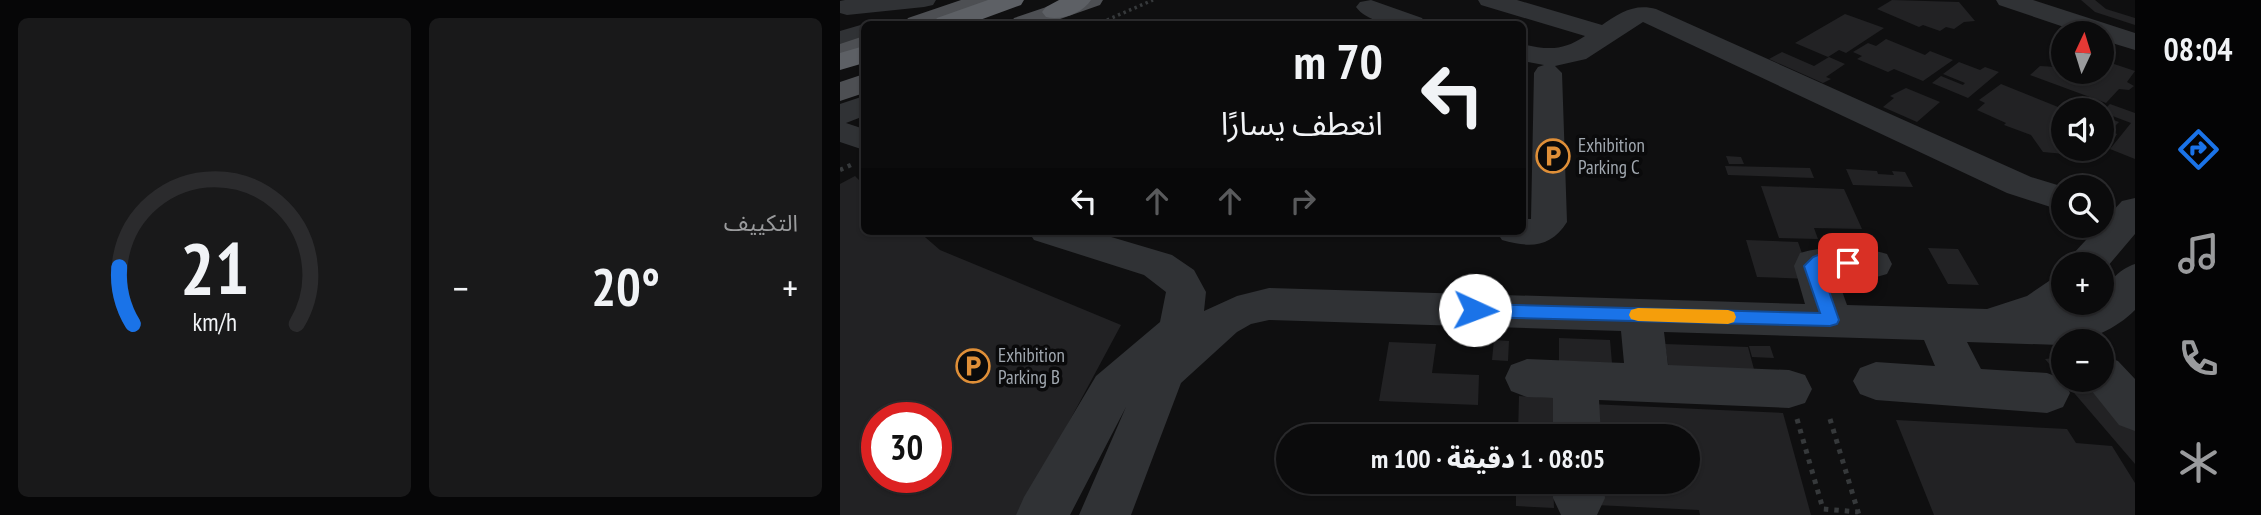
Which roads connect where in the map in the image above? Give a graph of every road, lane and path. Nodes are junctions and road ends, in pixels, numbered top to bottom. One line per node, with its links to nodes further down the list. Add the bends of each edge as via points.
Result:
1 (924, 0): 10 (street)
2 (957, 0): 13 (street)
3 (985, 0): 14 (main road)
4 (1012, 0): 15 (highway)
5 (1079, 0): 12 (highway)
6 (1091, 0): 12 (main road)
7 (1153, 0): 16 (path)
8 (1490, 0): 19 (street)
9 (2008, 0): 21 (street)
10 (851, 5)
11 (1369, 7): 17 (street)
12 (1046, 18)
13 (896, 21)
14 (926, 21)
15 (954, 21)
16 (1103, 21)
17 (1405, 21)
18 (861, 33): 20 (street)
19 (1606, 34): 26 (street, via 1562,60 1547,60); 33 (street, via 1637,14 1652,15)
20 (840, 40)
21 (2135, 42)
22 (861, 45): 23 (main road)
23 (840, 53)
24 (861, 55): 25 (highway)
25 (840, 62)
26 (1532, 70): 38 (street, via 1549,222 1542,230)
27 (861, 84): 28 (main road)
28 (840, 92)
29 (861, 106): 30 (street)
30 (840, 115)
31 (840, 131): 32 (street)
32 (861, 139)
33 (2019, 185): 34 (street); 35 (street)
34 (2051, 195)
35 (2051, 206)
36 (2114, 206): 37 (street)
37 (2135, 208): 41 (street)
38 (1526, 232)
39 (1074, 235): 40 (street)
40 (1124, 242): 48 (street, via 1180,280 1186,304)
41 (2086, 248)
42 (1873, 264): 45 (street, via 1814,263)
43 (2119, 291): 46 (street, via 2096,319)
44 (1641, 315): 45 (street); 49 (street, via 1256,306 1221,320); 53 (street)
45 (1830, 320): 47 (street)
46 (2065, 321): 47 (street)
47 (1937, 323): 54 (street)
48 (1178, 331): 49 (street); 62 (street, via 1112,390)
49 (1160, 376): 63 (street)
50 (1527, 378): 51 (street)
51 (1575, 380): 53 (street); 60 (street)
52 (1876, 381): 54 (street)
53 (1648, 383): 56 (street)
54 (1967, 387): 57 (street)
55 (2114, 387): 58 (street)
56 (1789, 390): 61 (path, via 1823,509)
57 (2047, 393)
58 (2135, 411)
59 (1830, 419): 61 (path)
60 (1577, 424)
61 (1858, 513)
62 (1042, 515)
63 (1105, 515)

